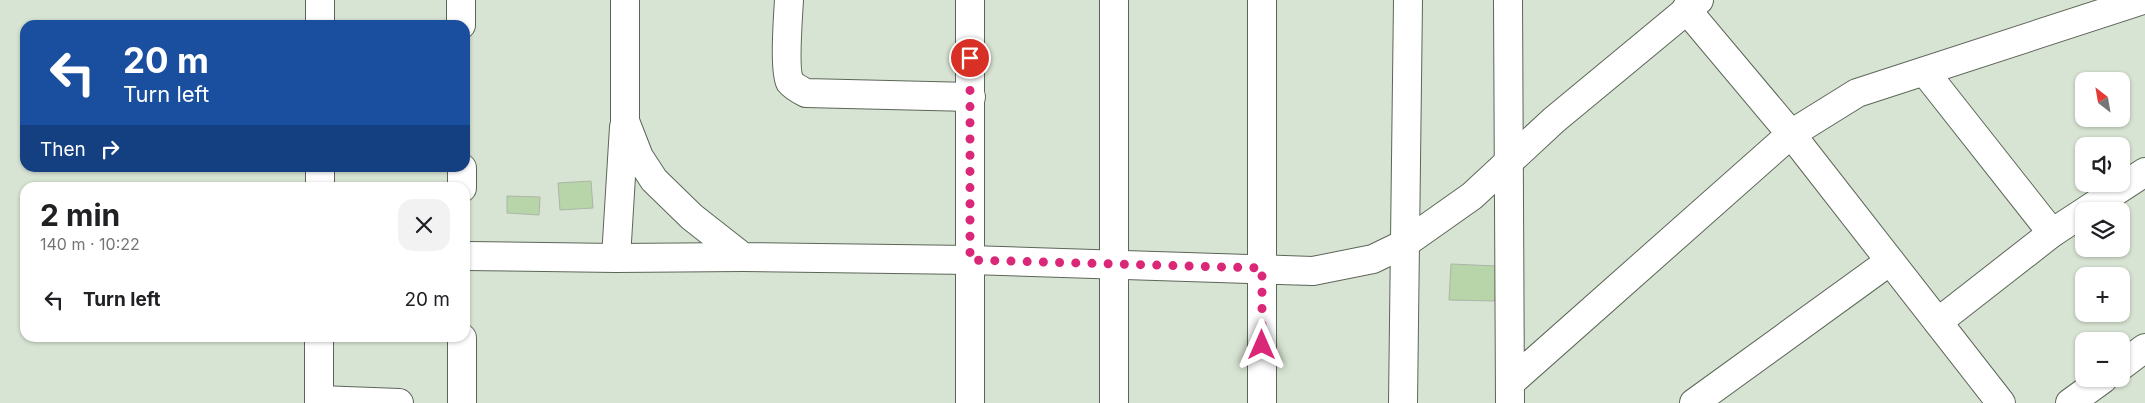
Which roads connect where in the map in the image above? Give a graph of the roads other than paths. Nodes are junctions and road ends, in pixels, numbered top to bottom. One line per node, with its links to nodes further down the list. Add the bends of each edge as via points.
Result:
1 (320, 0): 12 (street)
2 (461, 0): 13 (street)
3 (625, 0): 16 (street)
4 (789, 0): 15 (street, via 790,81 806,94)
5 (970, 0): 15 (street)
6 (1114, 0): 27 (street)
7 (1262, 0): 28 (street)
8 (1408, 0): 21 (street)
9 (1508, 0): 18 (street)
10 (2143, 0): 14 (street)
11 (1692, 4): 17 (street); 18 (street)
12 (320, 20)
13 (461, 20)
14 (1925, 72): 17 (street, via 1857,93); 20 (street)
15 (971, 97): 25 (street)
16 (625, 121): 23 (street, via 639,157 654,180 692,217); 24 (street)
17 (1791, 134): 26 (street); 35 (street)
18 (1508, 162): 21 (street, via 1472,196); 35 (street)
19 (2145, 172): 20 (street)
20 (2052, 233): 29 (street)
21 (1404, 244): 28 (street, via 1373,258 1313,271); 43 (street)
22 (470, 256): 24 (street)
23 (743, 257): 24 (street); 25 (street)
24 (616, 258)
25 (970, 260): 27 (street); 40 (street)
26 (1890, 261): 29 (street); 36 (street)
27 (1114, 265): 28 (street); 41 (street)
28 (1262, 268): 42 (street)
29 (1938, 322): 44 (street)
30 (319, 342): 37 (street)
31 (462, 342): 39 (street)
32 (2145, 348): 33 (street)
33 (2130, 359)
34 (2092, 387): 45 (street)
35 (1510, 393)
36 (1697, 400)
37 (319, 401): 38 (street)
38 (399, 403)
39 (462, 403)
40 (970, 403)
41 (1114, 403)
42 (1262, 403)
43 (1403, 403)
44 (2001, 403)
45 (2070, 403)

